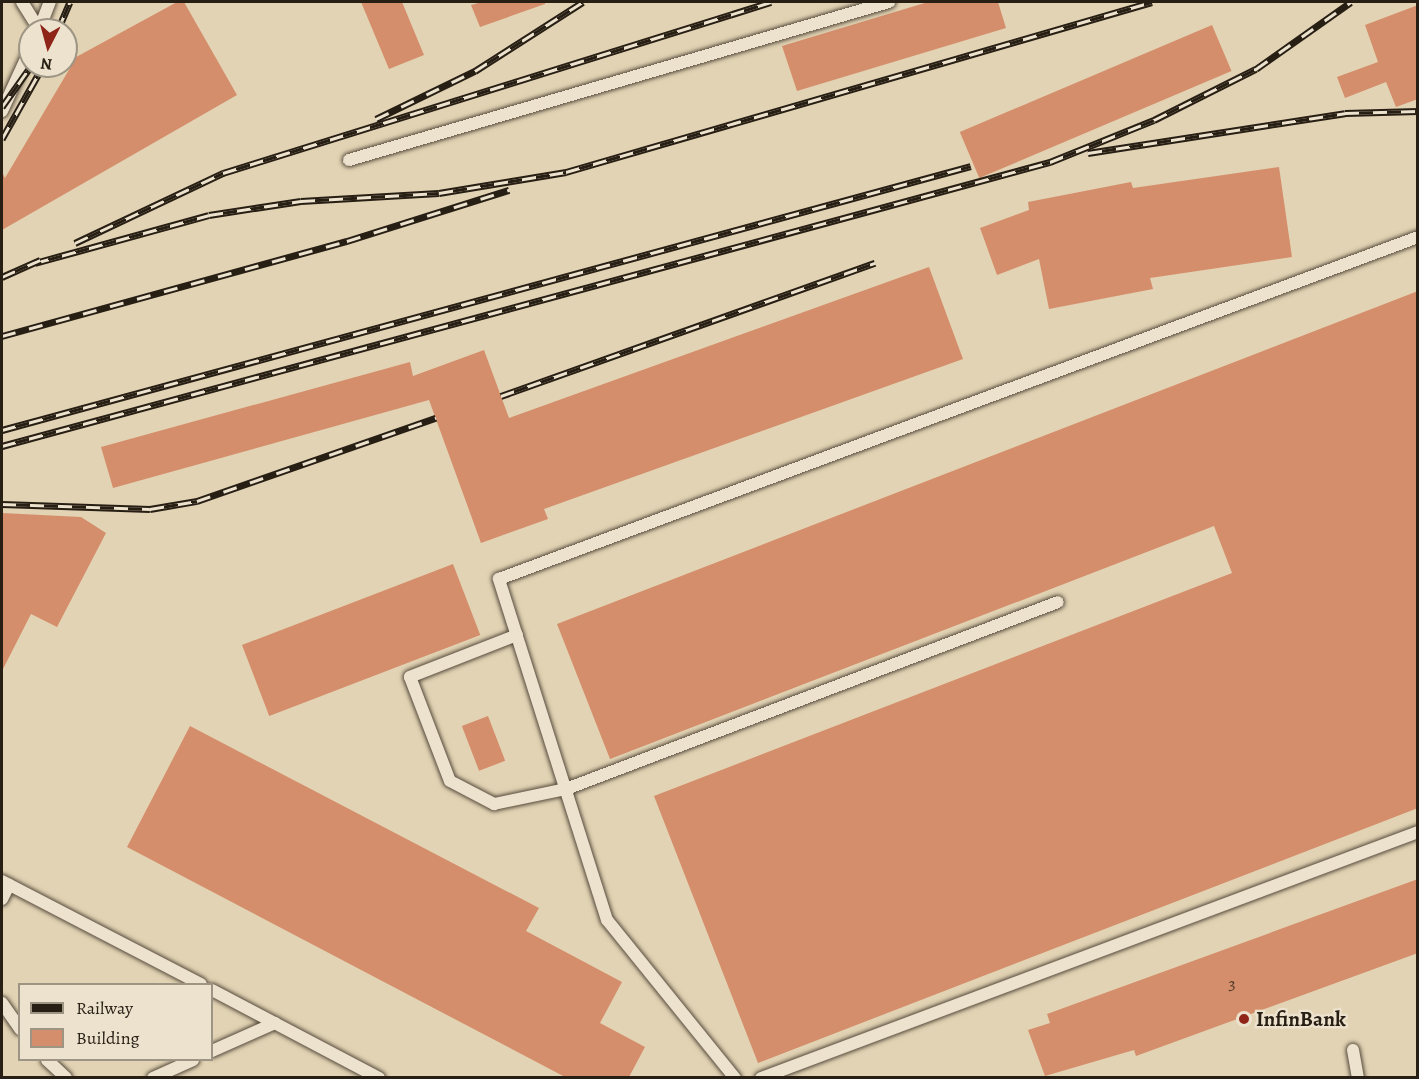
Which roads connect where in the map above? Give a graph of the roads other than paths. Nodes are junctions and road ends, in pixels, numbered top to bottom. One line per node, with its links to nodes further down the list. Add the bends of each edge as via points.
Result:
1 (22, 2): 4 (lane)
2 (50, 2): 5 (lane)
3 (889, 2): 8 (lane)
4 (32, 18)
5 (44, 18)
6 (18, 76): 7 (lane)
7 (2, 111)
8 (349, 160)
9 (1418, 237): 11 (lane, via 499,579)
10 (1058, 602): 12 (lane)
11 (517, 635): 12 (lane); 12 (lane, via 410,677 450,781 494,804)
12 (566, 789): 28 (lane, via 607,920)
13 (1418, 832): 29 (lane)
14 (5, 883): 15 (lane); 16 (lane)
15 (2, 898)
16 (199, 983)
17 (213, 991): 19 (lane)
18 (2, 1003): 20 (lane)
19 (275, 1023): 22 (lane); 27 (lane)
20 (18, 1026)
21 (1353, 1050): 30 (lane)
22 (213, 1051)
23 (49, 1061): 25 (lane)
24 (189, 1061): 26 (lane)
25 (66, 1077)
26 (153, 1077)
27 (379, 1077)
28 (735, 1077)
29 (761, 1077)
30 (1358, 1077)

